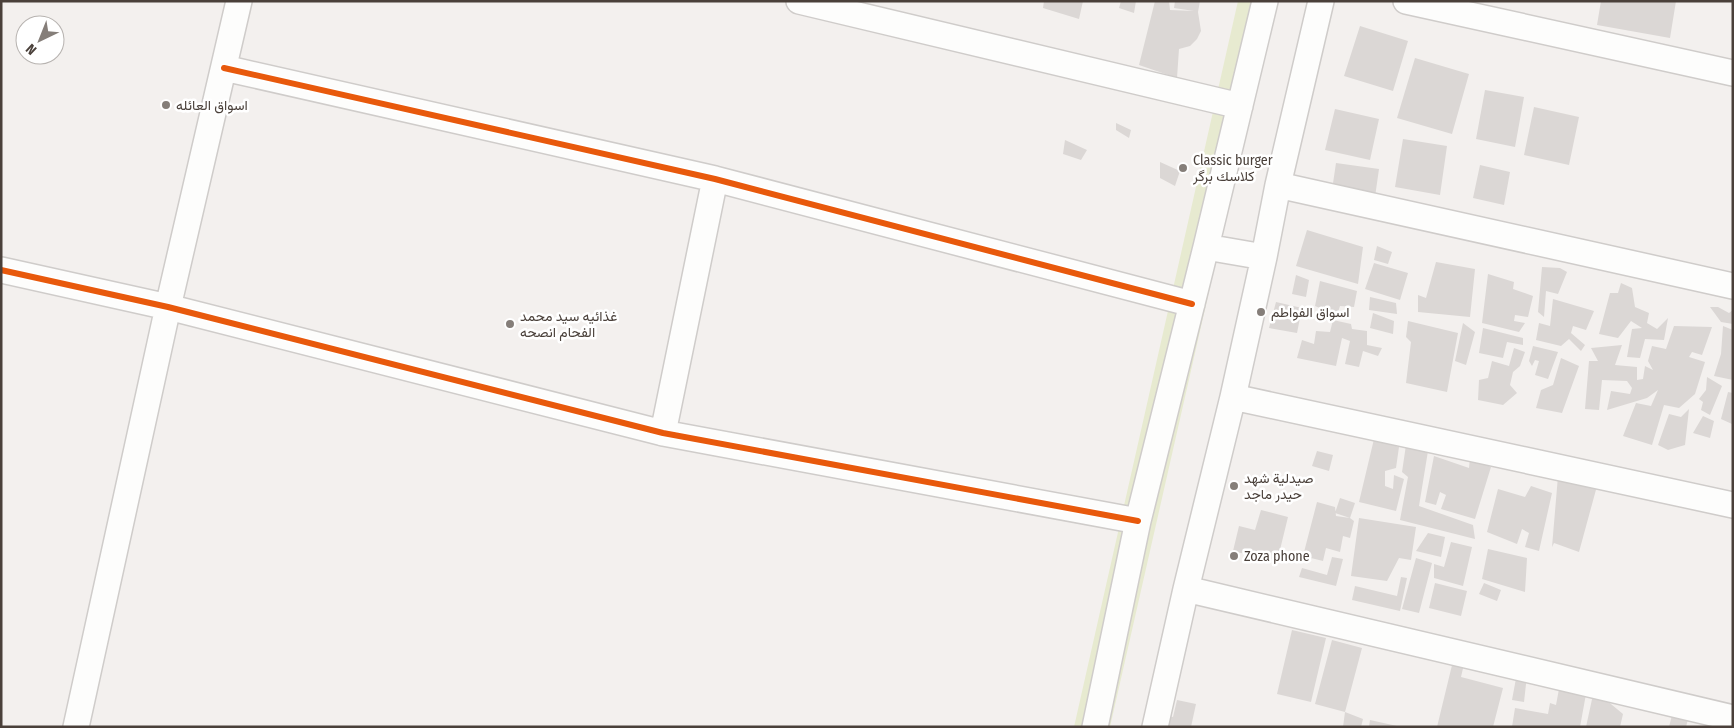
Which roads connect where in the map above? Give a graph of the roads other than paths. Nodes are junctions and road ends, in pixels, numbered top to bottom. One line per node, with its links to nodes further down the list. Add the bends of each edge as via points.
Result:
1 (239, 1): 6 (street)
2 (799, 1): 8 (street)
3 (1266, 1): 8 (street)
4 (1321, 1): 10 (street)
5 (1406, 1): 7 (street)
6 (224, 68): 9 (street); 16 (street)
7 (1733, 73)
8 (1240, 106): 11 (street)
9 (715, 179): 15 (street); 18 (street)
10 (1278, 185): 12 (street); 14 (street)
11 (1206, 246): 12 (street); 15 (street)
12 (1264, 257): 17 (street)
13 (1, 270): 16 (street)
14 (1733, 286)
15 (1192, 304): 20 (street)
16 (168, 307): 18 (street); 23 (street)
17 (1233, 397): 19 (street); 21 (street)
18 (663, 433): 20 (street)
19 (1733, 505)
20 (1138, 521): 24 (street)
21 (1186, 589): 22 (street); 25 (street)
22 (1733, 718)
23 (76, 727)
24 (1095, 727)
25 (1155, 727)

